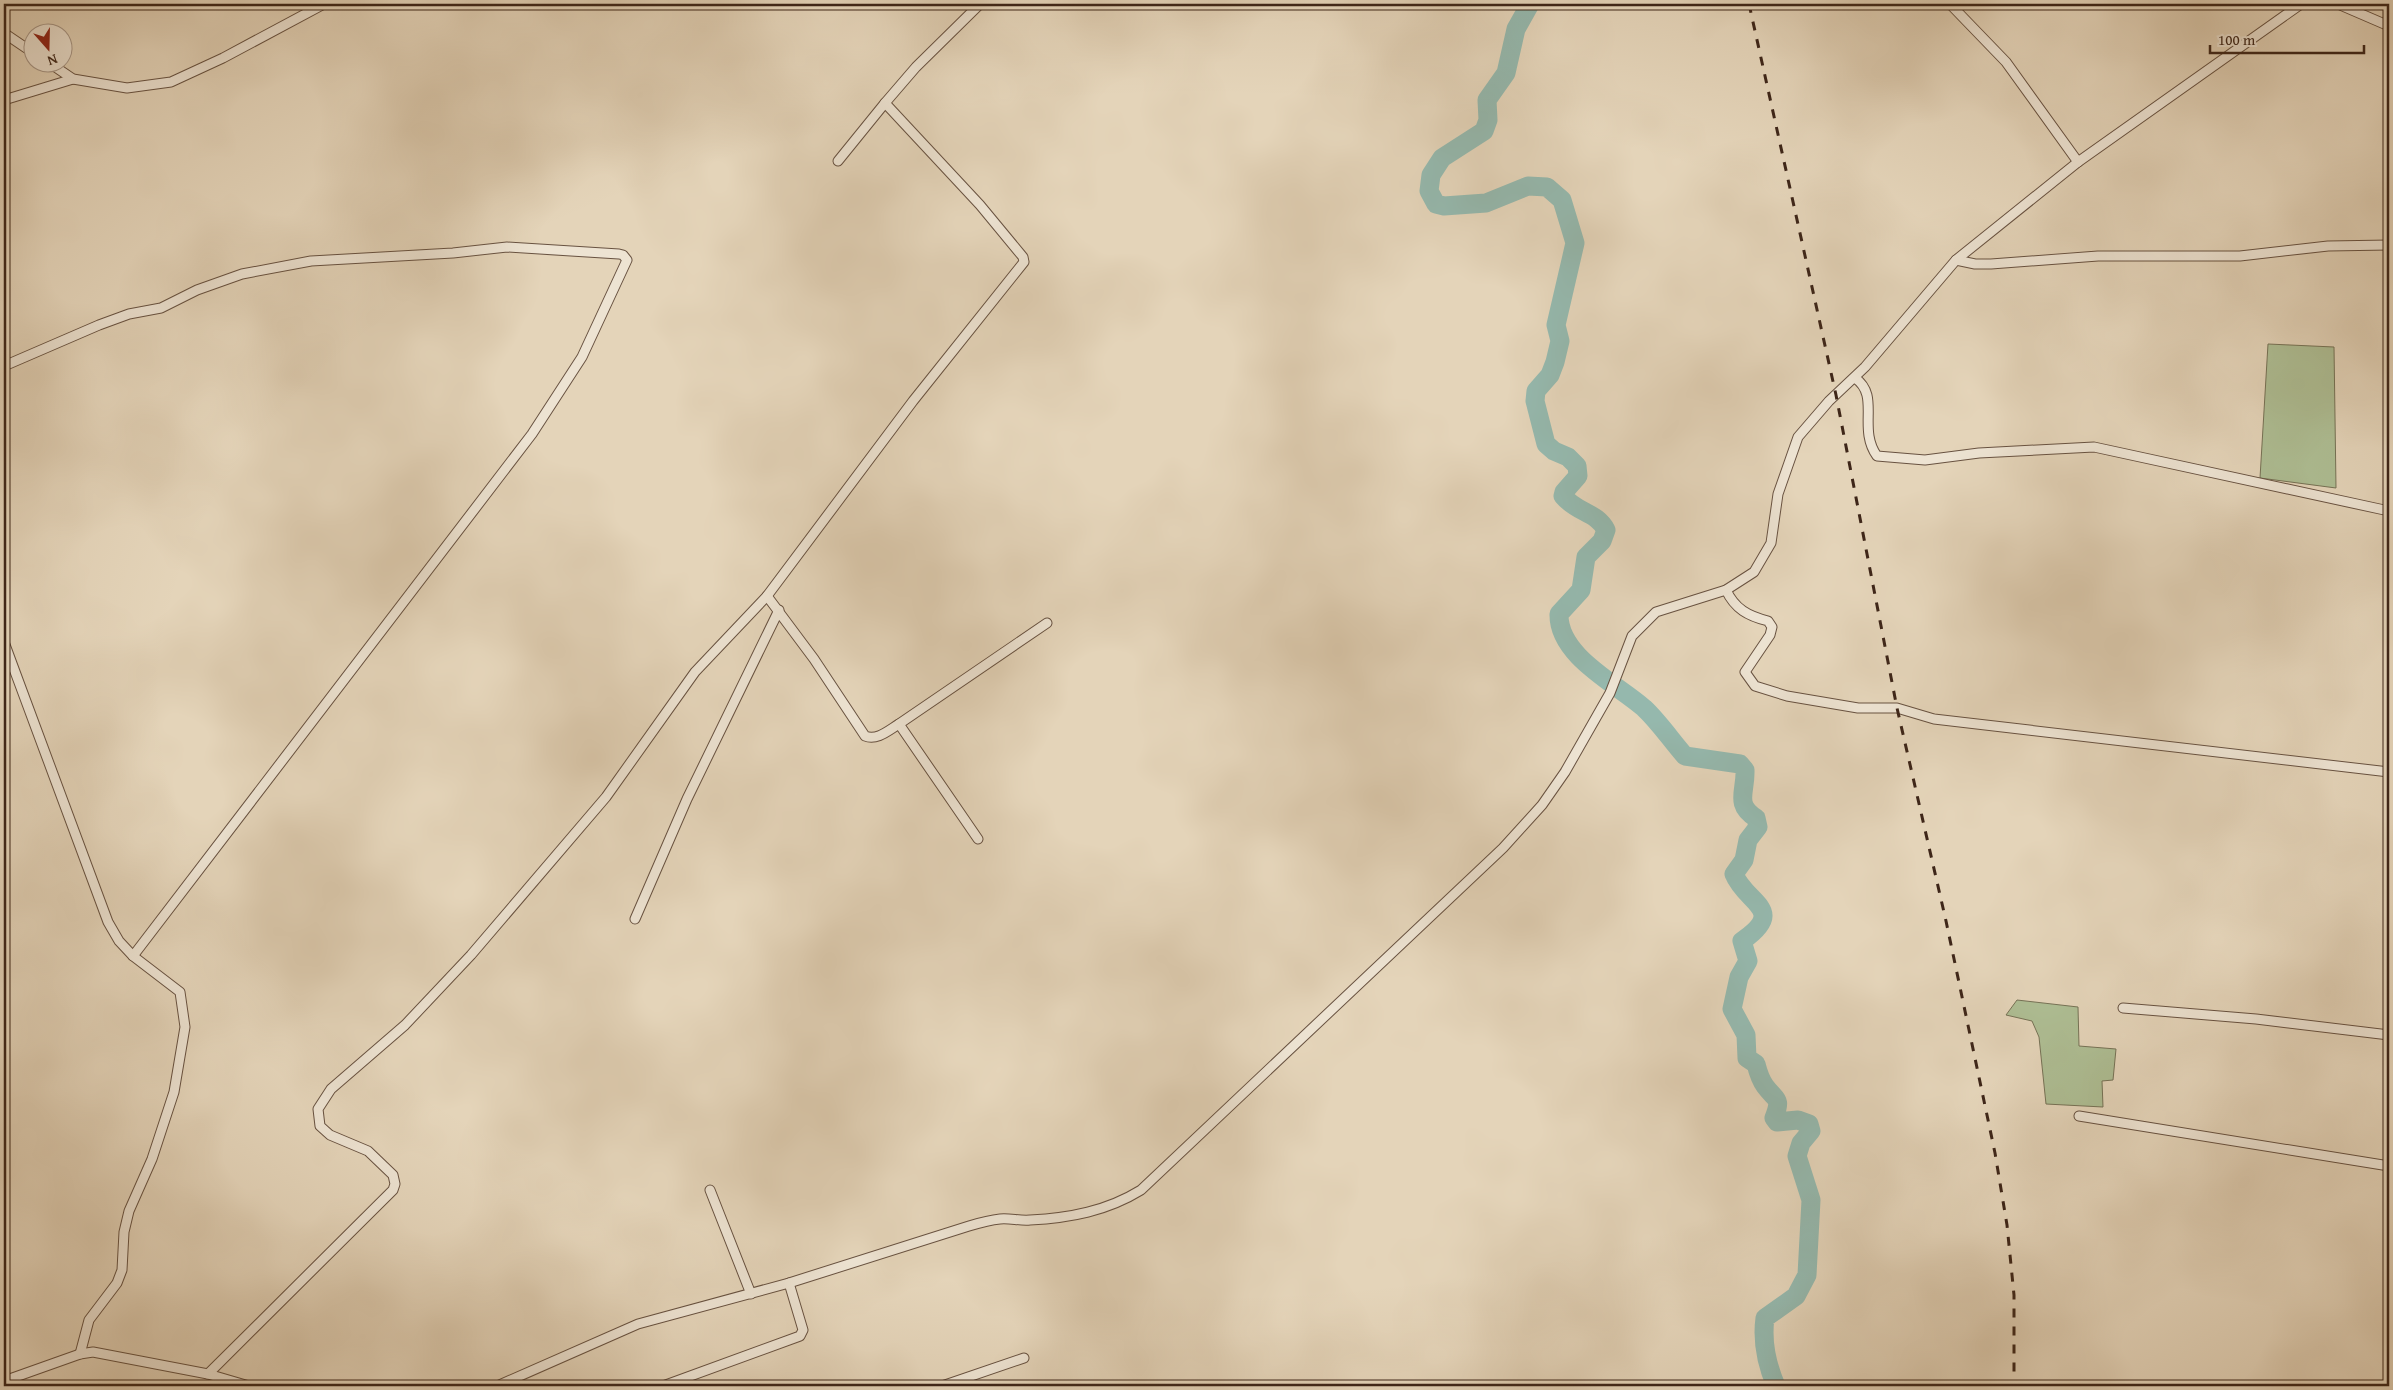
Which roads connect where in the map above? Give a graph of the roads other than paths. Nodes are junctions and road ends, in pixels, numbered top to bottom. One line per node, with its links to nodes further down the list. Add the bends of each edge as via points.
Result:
1 (324, 4): 10 (street, via 171,82 127,88)
2 (980, 4): 12 (street, via 916,67)
3 (1950, 4): 14 (street, via 2006,62)
4 (2301, 4): 14 (street)
5 (2338, 4): 6 (street)
6 (2389, 26)
7 (4, 33): 8 (street)
8 (22, 45)
9 (63, 72): 10 (street)
10 (73, 79): 11 (street)
11 (4, 100)
12 (884, 104): 13 (street); 21 (street, via 980,205 1024,257 1024,262 913,401)
13 (838, 161)
14 (2078, 162): 16 (street)
15 (2389, 245): 16 (street, via 2328,246 2240,256 2098,256 1991,264)
16 (1956, 260): 18 (street)
17 (4, 366): 29 (street, via 99,325 161,308 197,290 242,274 311,261 507,247 619,254 627,260 582,357 532,434)
18 (1855, 378): 19 (street, via 1867,393 1869,441 1877,456 1925,460 1979,453 2094,447); 20 (street, via 1829,401 1798,437 1778,494 1771,543 1764,558 1754,572)
19 (2389, 511)
20 (1726, 590): 26 (street, via 1738,608 1753,618 1768,621 1772,626 1770,635 1745,672 1755,686 1787,696 1858,708 1897,708 1934,719); 35 (street, via 1656,612 1632,636 1610,693 1565,772 1542,805 1503,848 1141,1190 1121,1202 1092,1211 1029,1220 1000,1219 969,1226)
21 (767, 596): 22 (street); 39 (street, via 695,672 606,797 471,955 405,1025 331,1089 318,1109 320,1126 330,1135 368,1151 393,1175 393,1190)
22 (779, 610): 25 (street, via 865,736 875,738); 28 (street, via 687,799)
23 (1047, 623): 25 (street)
24 (4, 642): 29 (street, via 108,922 119,941)
25 (899, 724): 27 (street)
26 (2389, 772)
27 (978, 839)
28 (636, 919)
29 (134, 956): 37 (street, via 180,992 185,1027 183,1047 174,1092 152,1159 127,1218 122,1270 117,1283 89,1320)
30 (2123, 1008): 31 (street)
31 (2389, 1035)
32 (2079, 1116): 33 (street)
33 (2389, 1166)
34 (710, 1190): 36 (street)
35 (789, 1283): 36 (street); 43 (street, via 803,1330 800,1336)
36 (751, 1294): 42 (street, via 638,1324)
37 (80, 1354): 39 (street, via 93,1352); 40 (street)
38 (1024, 1358): 44 (street)
39 (208, 1374): 41 (street)
40 (4, 1381)
41 (249, 1386)
42 (497, 1386)
43 (663, 1386)
44 (942, 1386)

